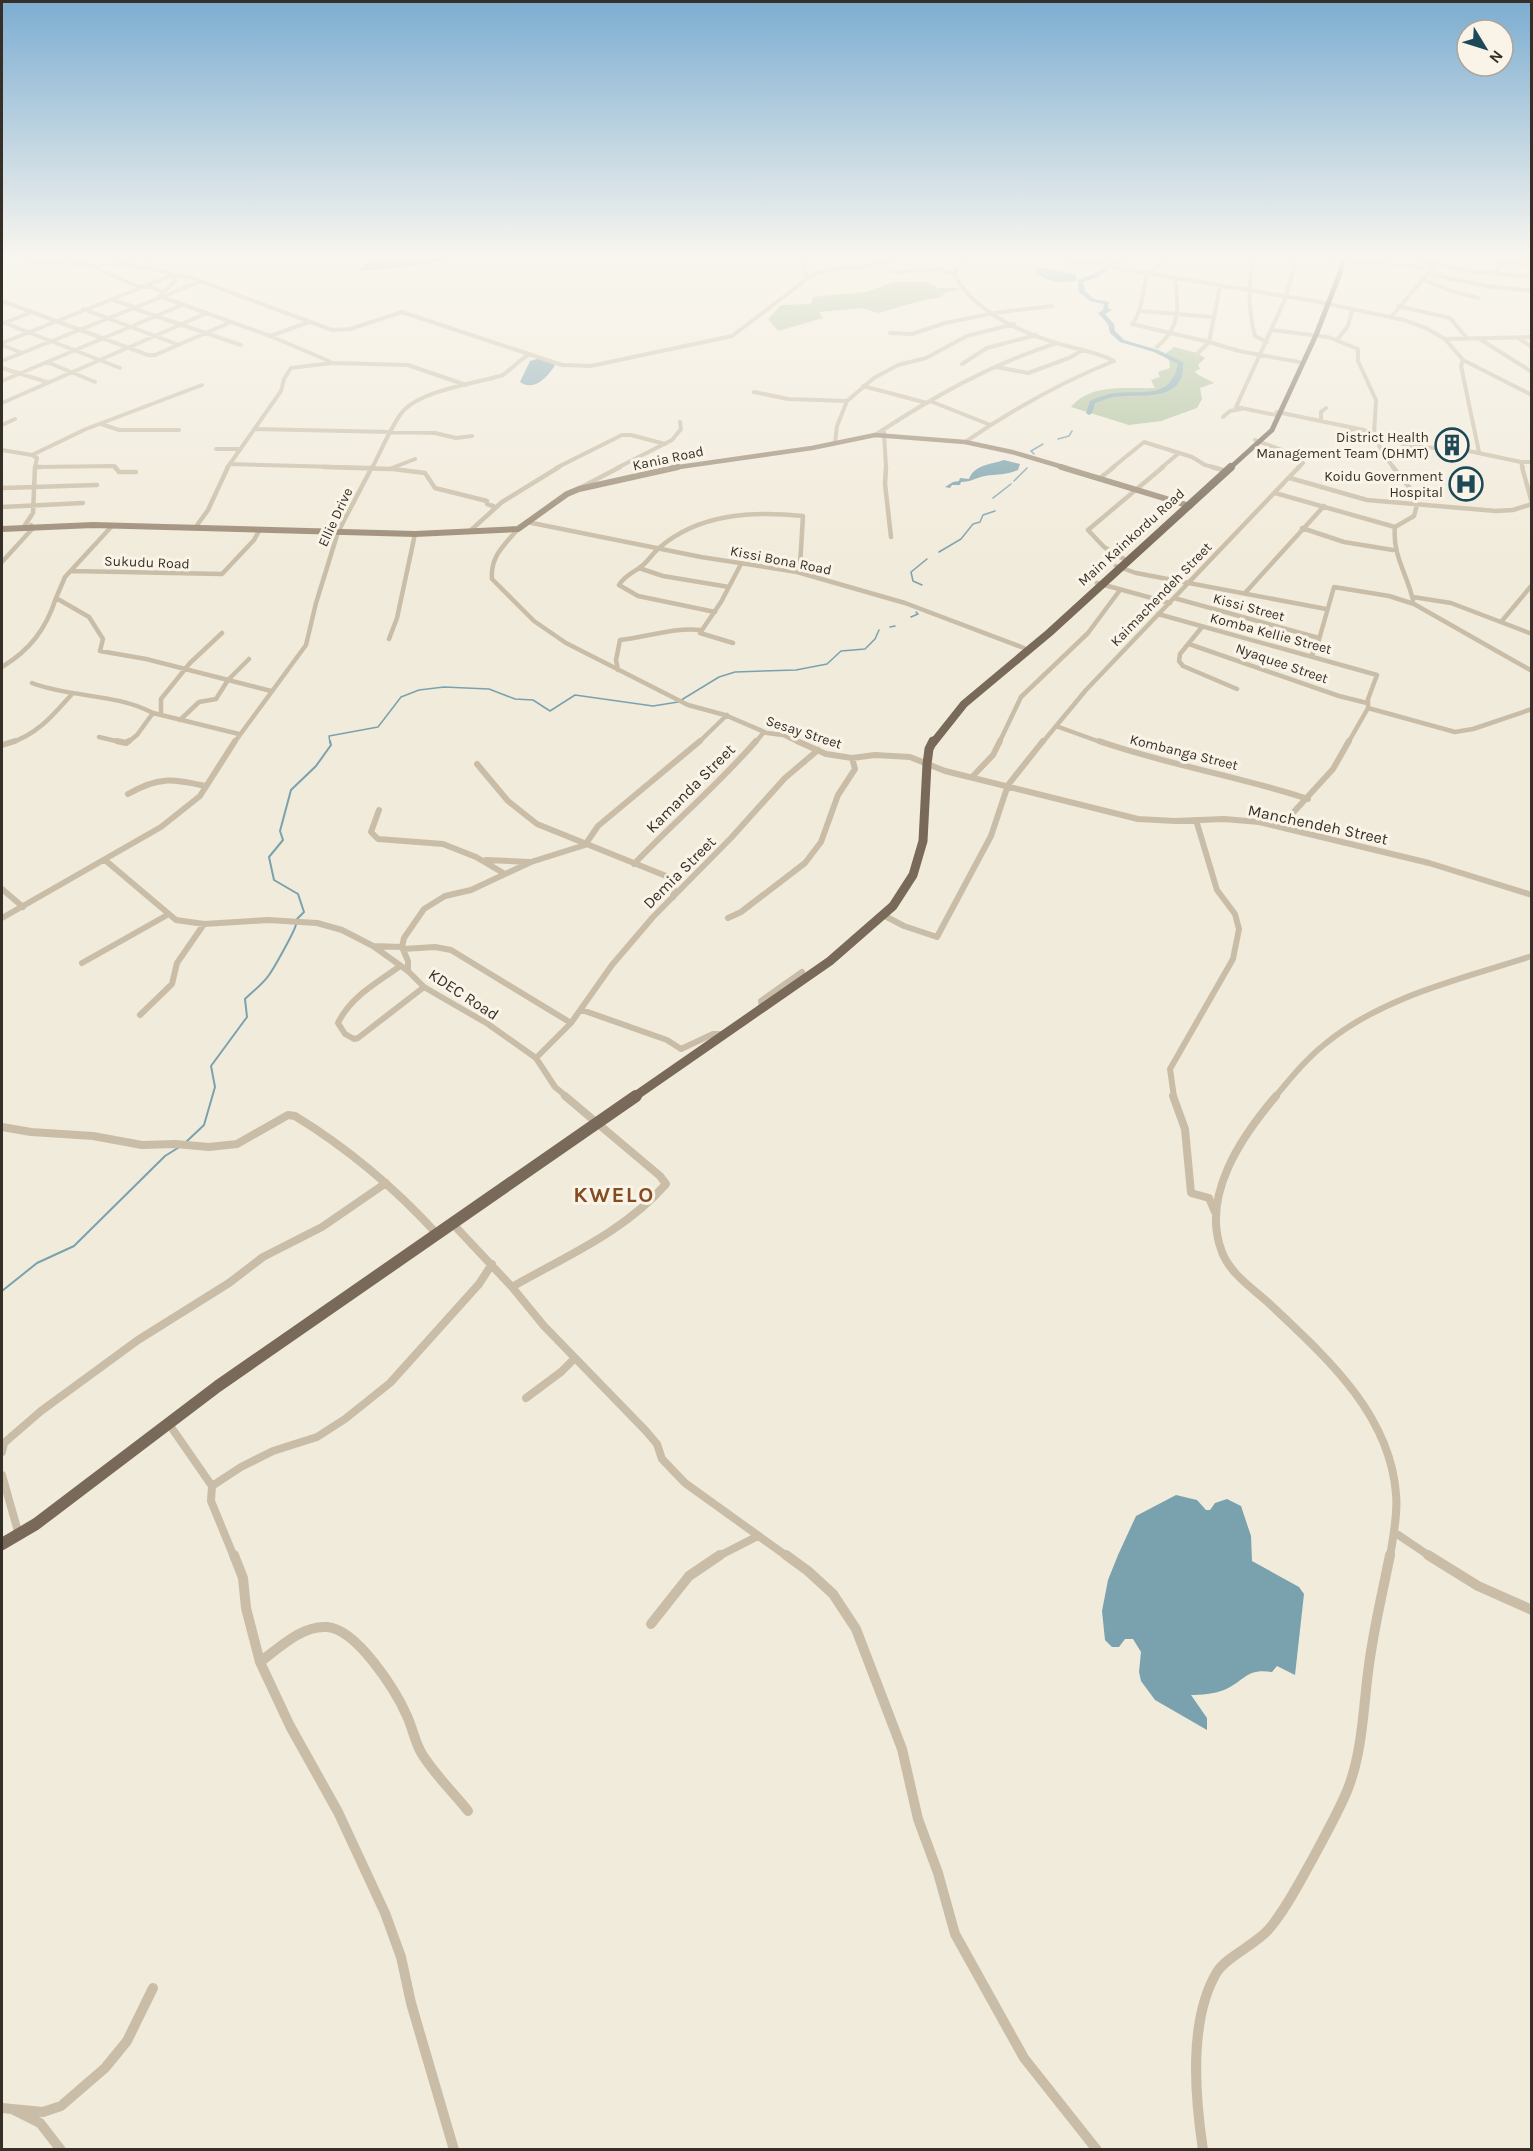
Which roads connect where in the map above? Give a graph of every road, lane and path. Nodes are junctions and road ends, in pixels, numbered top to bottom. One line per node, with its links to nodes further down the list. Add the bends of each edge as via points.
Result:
1 (59, 356): 22 (street)
2 (91, 356): 19 (street)
3 (105, 356): 19 (street)
4 (317, 356): 20 (street)
5 (526, 356): 37 (street, Ellie Drive, via 503,375)
6 (537, 356): 7 (street, via 562,365 591,366)
7 (636, 356)
8 (929, 356): 38 (street, via 891,368)
9 (974, 356): 26 (street)
10 (1020, 356): 27 (street)
11 (1072, 356): 27 (street, via 1028,373)
12 (1102, 356): 53 (street, via 1114,363 1091,370)
13 (1259, 356): 45 (street, via 1236,407)
14 (1268, 356): 23 (street)
15 (1304, 356): 23 (main road)
16 (1358, 356): 59 (street, via 1376,400)
17 (1460, 356): 21 (street)
18 (1507, 356): 31 (street)
19 (99, 359): 29 (street); 30 (street)
20 (325, 360): 24 (street); 25 (street)
21 (1463, 360): 40 (street); 72 (street)
22 (47, 362): 30 (street); 32 (street)
23 (1302, 362): 46 (main road)
24 (332, 363): 25 (street); 37 (street, via 412,366)
25 (315, 364): 55 (street, via 295,366 289,372 281,391)
26 (962, 364)
27 (996, 367): 42 (street)
28 (2, 368): 32 (street)
29 (120, 368)
30 (70, 372): 34 (street); 35 (street)
31 (1532, 372)
32 (17, 374): 33 (street); 34 (street)
33 (2, 381)
34 (47, 382): 43 (street)
35 (95, 382)
36 (202, 385): 52 (street)
37 (470, 385): 57 (street, Ellie Drive, via 413,404 401,413)
38 (863, 386): 41 (street); 42 (street)
39 (754, 392): 41 (street, via 780,400)
40 (1532, 395)
41 (847, 401): 65 (street, via 837,426)
42 (929, 402): 53 (street); 58 (street)
43 (2, 403)
44 (1326, 408): 49 (street, via 1321,412)
45 (1241, 410): 46 (street); 47 (street, via 1230,411)
46 (1280, 412): 49 (street); 63 (main road, via 1275,427)
47 (1223, 417)
48 (15, 419): 51 (street)
49 (1321, 420): 54 (street)
50 (680, 422): 66 (street, via 679,432)
51 (3, 423)
52 (101, 424): 56 (street, via 115,430); 73 (street)
53 (988, 424): 64 (street)
54 (1353, 428): 59 (street); 62 (street)
55 (254, 429): 57 (street); 69 (street)
56 (179, 430)
57 (389, 432): 61 (street, via 435,433); 80 (street, Ellie Drive)
58 (885, 433): 64 (main road, Kania Road); 65 (main road, Kania Road); 113 (street)
59 (1374, 434): 72 (street, via 1407,446); 96 (street)
60 (472, 436): 61 (street)
61 (456, 438): 67 (street)
62 (1345, 438)
63 (1257, 441): 74 (main road); 85 (street, Kaimachendeh Street, via 1304,460)
64 (965, 442): 84 (main road, Kania Road, via 1033,457)
65 (836, 443): 91 (main road, Kania Road, via 687,465)
66 (665, 444): 91 (street); 98 (street, via 622,435)
67 (465, 445)
68 (216, 449): 69 (street)
69 (241, 449): 78 (street)
70 (2, 450): 73 (street)
71 (1179, 453): 82 (street); 84 (street, via 1144,442); 90 (street)
72 (1479, 453): 76 (street)
73 (32, 455): 79 (street, via 37,458)
74 (1241, 456): 82 (main road); 86 (main road)
75 (415, 459): 81 (street)
76 (1521, 462): 77 (street); 94 (street)
77 (1532, 462)
78 (230, 464): 80 (street); 105 (street, via 207,514)
79 (36, 467): 83 (street, via 114,466 120,472); 88 (street)
80 (372, 469): 81 (street); 111 (street, Ellie Drive)
81 (391, 469): 98 (street, via 425,473 435,488)
82 (1223, 470): 86 (main road)
83 (136, 472)
84 (1100, 478): 90 (main road, Kania Road)
85 (1290, 478): 92 (street, Kaimachendeh Street); 96 (street, via 1367,500)
86 (1213, 481): 95 (main road)
87 (97, 485): 88 (street)
88 (32, 486): 89 (street); 97 (street)
89 (2, 488)
90 (1139, 489): 95 (main road, Kania Road); 117 (street, via 1088,530 1114,555)
91 (576, 490): 101 (main road, Kania Road)
92 (1275, 493): 99 (street); 124 (street, Kaimachendeh Street)
93 (83, 503): 97 (street)
94 (1532, 504): 96 (street, via 1507,511)
95 (1187, 505): 114 (main road)
96 (1417, 505): 104 (street, via 1414,516)
97 (35, 506): 100 (street); 102 (street)
98 (493, 506): 110 (street)
99 (1324, 506): 104 (street); 106 (street)
100 (2, 507)
101 (527, 522): 108 (main road, Kania Road); 115 (street, Kissi Bona Road)
102 (32, 525): 103 (main road); 107 (main road); 118 (street)
103 (112, 526): 105 (main road); 122 (street)
104 (1395, 527): 116 (street)
105 (195, 528): 109 (main road)
106 (1302, 528): 116 (street, via 1344,542); 129 (street)
107 (2, 529)
108 (518, 530): 110 (main road); 151 (street, Sesay Street, via 494,559 491,572 495,584 559,639)
109 (259, 531): 111 (main road); 122 (street, Sukudu Road, via 222,574)
110 (470, 531): 112 (main road)
111 (338, 532): 112 (main road); 156 (street, Ellie Drive, via 309,639)
112 (415, 534): 143 (street, via 398,618)
113 (891, 537)
114 (1147, 541): 117 (main road, Main Kainkordu Road); 120 (main road)
115 (657, 548): 119 (street, Kissi Bona Road); 121 (street); 123 (street, via 696,526 730,514 803,516)
116 (1393, 550): 130 (street)
117 (1124, 559): 120 (main road, Main Kainkordu Road)
118 (2, 562)
119 (741, 564): 123 (street, Kissi Bona Road); 127 (street)
120 (1118, 567): 124 (street); 125 (main road)
121 (639, 568): 127 (street); 135 (street, via 620,582 620,587 638,596)
122 (71, 571): 131 (street)
123 (797, 572): 146 (street, Kissi Bona Road, via 885,596)
124 (1189, 581): 129 (street); 132 (street, Kaimachendeh Street)
125 (1099, 584): 128 (street, Kissi Street); 146 (main road)
126 (1532, 585): 137 (street)
127 (729, 587): 135 (street)
128 (1120, 590): 132 (street, Kissi Street); 173 (street, via 1088,633 1021,697 993,755)
129 (1245, 593): 134 (street)
130 (1413, 597): 133 (street); 137 (street, via 1451,603)
131 (56, 598): 149 (street, via 47,626 21,656); 150 (street, via 89,617 103,639 100,651)
132 (1172, 600): 136 (street, Kaimachendeh Street); 142 (street, Kissi Street)
133 (1413, 604): 134 (street, via 1334,587); 152 (street)
134 (1326, 609): 142 (street)
135 (715, 612): 139 (street)
136 (1158, 614): 138 (street, Komba Kellie Street); 164 (street, Kaimachendeh Street)
137 (1501, 622): 141 (street)
138 (1202, 627): 145 (street); 147 (street, Komba Kellie Street)
139 (701, 630): 144 (street, via 704,636); 151 (street, via 680,628 620,640)
140 (222, 633): 150 (street)
141 (1532, 634)
142 (1319, 638): 147 (street)
143 (389, 639)
144 (733, 643)
145 (1189, 644): 155 (street, via 1180,654 1180,663); 158 (street, Nyaquee Street)
146 (1021, 652): 172 (main road, via 969,695 935,738)
147 (1311, 655): 158 (street, Komba Kellie Street, via 1377,675)
148 (249, 659): 153 (street)
149 (2, 667)
150 (187, 670): 153 (street); 161 (street, via 161,699)
151 (618, 670): 162 (street, Sesay Street, via 682,700)
152 (1532, 671)
153 (228, 680): 156 (street); 163 (street, via 216,699 199,702)
154 (32, 684): 157 (street)
155 (1237, 689)
156 (271, 692): 166 (street, Ellie Drive)
157 (72, 694): 160 (street, via 133,704); 168 (street, via 38,732)
158 (1368, 705): 159 (street, Nyaquee Street, via 1455,732); 177 (street, via 1333,769)
159 (1532, 709)
160 (153, 713): 161 (street); 167 (street, via 126,743)
161 (161, 713): 163 (street)
162 (727, 715): 165 (street, Sesay Street); 181 (street, via 598,826)
163 (180, 720): 166 (street)
164 (1056, 726): 174 (street, Kaimachendeh Street); 177 (street, Kombanga Street, via 1138,755 1266,785)
165 (764, 732): 169 (street, Sesay Street, via 783,735); 185 (street, Kamanda Street, via 725,777)
166 (239, 734): 175 (street, Ellie Drive)
167 (99, 737)
168 (2, 746)
169 (818, 750): 170 (street, Sesay Street); 189 (street, Demia Street, via 785,778)
170 (852, 758): 172 (street, Sesay Street, via 910,757); 194 (street, via 855,769 838,795 827,831 811,856 752,904)
171 (477, 764): 181 (street, via 530,821)
172 (925, 765): 173 (street, Manchendeh Street); 192 (main road, via 923,841 917,864 901,896)
173 (972, 777): 174 (street, Manchendeh Street)
174 (1008, 785): 179 (street, Manchendeh Street, via 1126,817); 192 (street, via 991,836 937,938)
175 (206, 786): 176 (street, via 166,777); 183 (street, Ellie Drive, via 200,796 161,827)
176 (128, 794)
177 (1308, 799): 180 (street)
178 (379, 810): 182 (street, via 371,832 378,839 424,841)
179 (1196, 820): 180 (street, Manchendeh Street, via 1246,820); 213 (street, via 1216,890 1235,914 1239,929 1233,959 1170,1070 1171,1089 1185,1129 1191,1193 1209,1198)
180 (1280, 827): 188 (street, Manchendeh Street, via 1429,863)
181 (585, 845): 184 (street); 185 (street)
182 (483, 859): 184 (street); 186 (street)
183 (105, 860): 190 (street, Ellie Drive); 191 (street)
184 (531, 862): 186 (street)
185 (634, 864): 189 (street, via 673,880)
186 (505, 874): 197 (street, via 471,890 437,899 424,909 404,938)
187 (2, 889): 190 (street)
188 (1532, 895)
189 (674, 897): 205 (street, Demia Street, via 626,947)
190 (23, 907): 193 (street, Ellie Drive)
191 (169, 914): 195 (street, KDEC Road, via 176,920); 199 (street)
192 (883, 915): 204 (main road, via 830,961)
193 (2, 918)
194 (728, 918)
195 (204, 924): 196 (street, KDEC Road, via 295,921 329,926); 206 (street, via 177,963 172,984)
196 (373, 946): 197 (street); 200 (street, KDEC Road)
197 (402, 948): 201 (street); 207 (street, via 451,950)
198 (1532, 956): 213 (street, via 1381,1009 1328,1041 1290,1079 1242,1138)
199 (82, 963)
200 (400, 966): 201 (street, KDEC Road); 203 (street, via 342,1013 338,1023 345,1034 358,1038)
201 (408, 971): 203 (street, KDEC Road)
202 (802, 972): 204 (street, via 766,995)
203 (424, 987): 209 (street, KDEC Road, via 488,1024)
204 (762, 1007): 208 (main road)
205 (582, 1010): 207 (street, Demia Street); 208 (street, via 667,1040 681,1049 713,1033)
206 (140, 1015)
207 (571, 1023): 209 (street, Demia Street)
208 (723, 1034): 210 (main road)
209 (536, 1058): 210 (street, KDEC Road, via 555,1087)
210 (595, 1123): 214 (main road); 217 (street, KDEC Road, via 666,1184 656,1197 612,1232)
211 (2, 1127): 212 (street, via 142,1145 209,1147 237,1144 288,1115 295,1116 338,1142)
212 (386, 1183): 215 (street); 221 (street, via 322,1227 263,1257 138,1340 41,1411 4,1443)
213 (1215, 1212): 224 (street, via 1225,1258 1334,1368 1378,1424 1395,1481)
214 (452, 1223): 215 (main road); 216 (street)
215 (437, 1234): 220 (main road)
216 (492, 1264): 217 (street); 223 (street, via 479,1284 390,1383 345,1419 317,1437 273,1451 241,1467)
217 (512, 1287): 218 (street)
218 (575, 1358): 219 (street); 226 (street, via 645,1430 663,1459 685,1483)
219 (526, 1398)
220 (169, 1424): 223 (street); 225 (main road)
221 (2, 1452)
222 (2, 1475): 225 (street)
223 (212, 1486): 230 (street, via 211,1501 243,1578 246,1608)
224 (1394, 1532): 228 (street, via 1469,1581); 237 (street, via 1370,1655 1360,1747 1347,1792 1272,1926 1224,1962 1207,1998 1196,2090)
225 (19, 1535): 227 (main road)
226 (758, 1536): 229 (street, via 702,1564); 236 (street, via 833,1594 856,1629 902,1749 918,1820 955,1934 1023,2058)
227 (2, 1544)
228 (1532, 1610)
229 (651, 1624)
230 (260, 1662): 231 (street, via 308,1631 322,1627 347,1633 401,1704 422,1753); 235 (street, via 385,1913 401,1957)
231 (468, 1811)
232 (153, 1988): 233 (street, via 127,2041 105,2068 61,2106 43,2112)
233 (5, 2108): 234 (street, via 40,2123)
234 (61, 2150)
235 (454, 2150)
236 (1097, 2150)
237 (1203, 2150)

